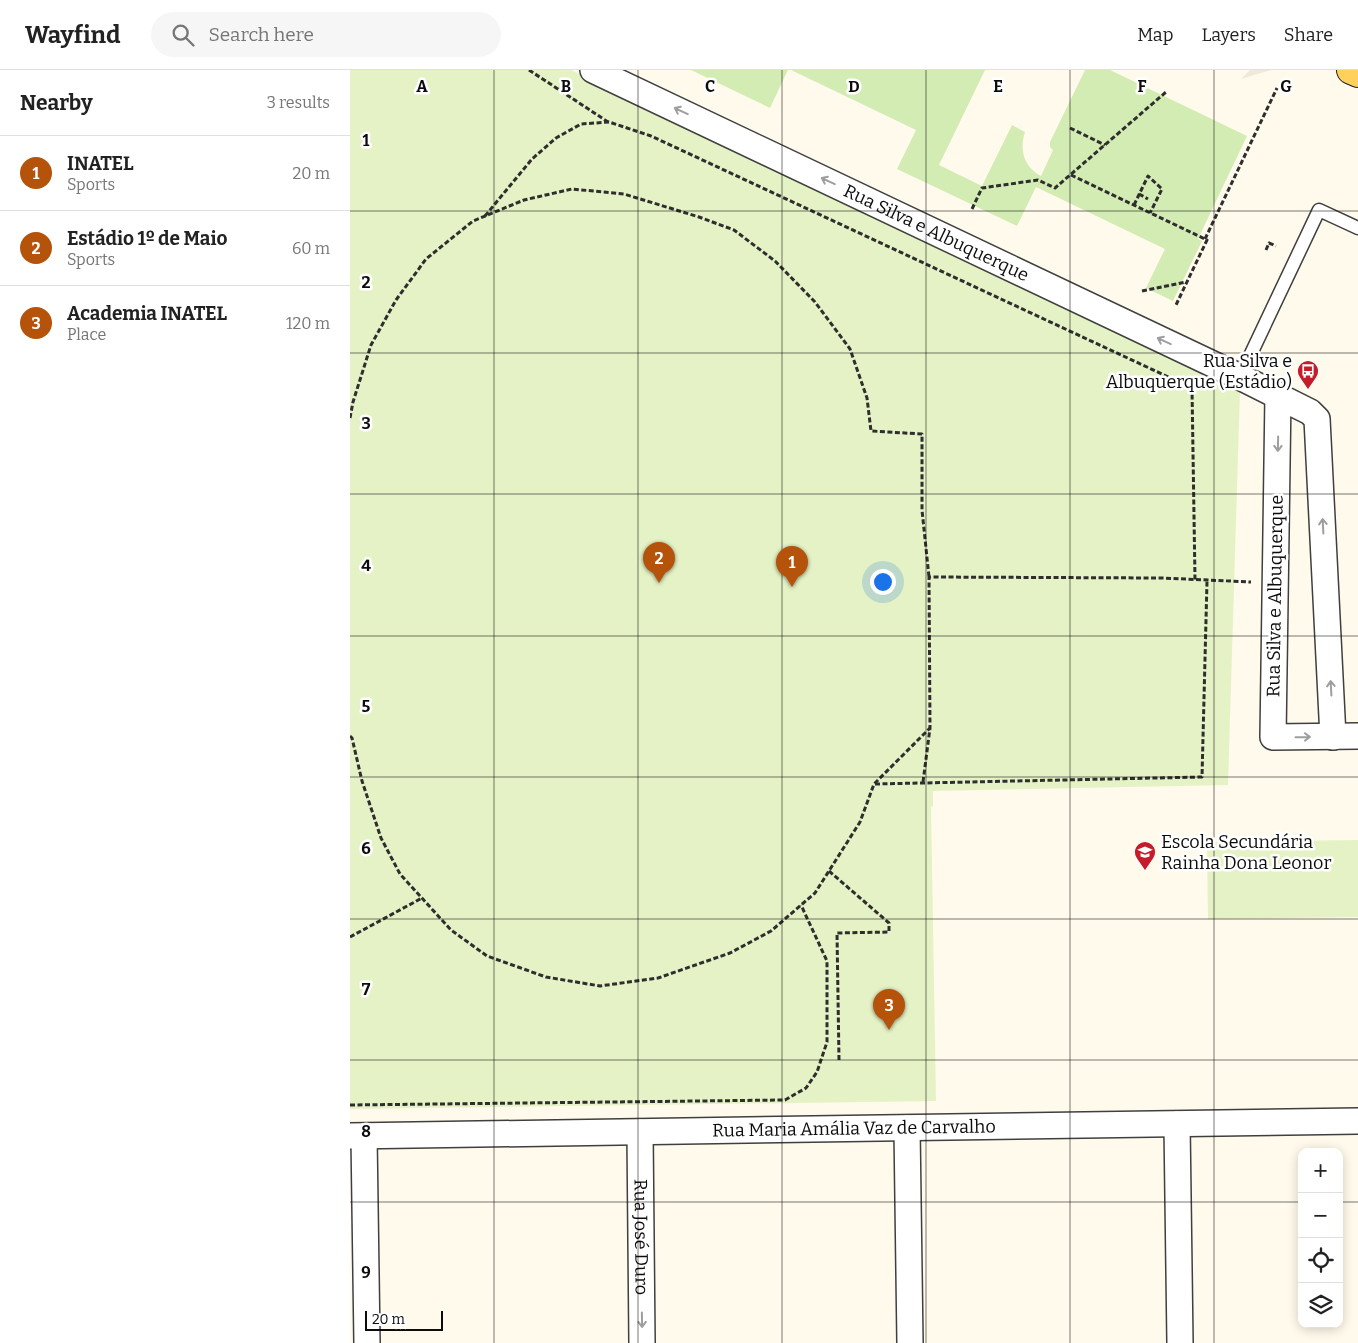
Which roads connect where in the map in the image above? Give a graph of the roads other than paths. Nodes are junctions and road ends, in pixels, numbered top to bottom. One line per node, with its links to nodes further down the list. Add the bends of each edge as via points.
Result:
1 (593, 70): 5 (street, Rua Silva e Albuquerque, one-way to 1)
2 (1352, 70): 3 (main road)
3 (1358, 73)
4 (1358, 228): 5 (lane, via 1319,210)
5 (1240, 377): 6 (street, Rua Silva e Albuquerque)
6 (1278, 395): 8 (street, Rua Silva e Albuquerque, one-way to 6, via 1317,419); 8 (street, Rua Silva e Albuquerque, one-way to 8, via 1273,737)
7 (1358, 736): 8 (street, Rua Silva e Albuquerque)
8 (1333, 737)
9 (1358, 1121): 10 (street, Rua Maria Amália Vaz de Carvalho)
10 (1177, 1124): 11 (street, Rua Maria Amália Vaz de Carvalho); 17 (street)
11 (907, 1128): 12 (street, Rua Maria Amália Vaz de Carvalho); 16 (street)
12 (640, 1132): 13 (street, Rua Maria Amália Vaz de Carvalho); 15 (street, Rua José Duro, one-way to 15)
13 (357, 1136): 14 (street)
14 (367, 1343)
15 (642, 1343)
16 (910, 1343)
17 (1180, 1343)

